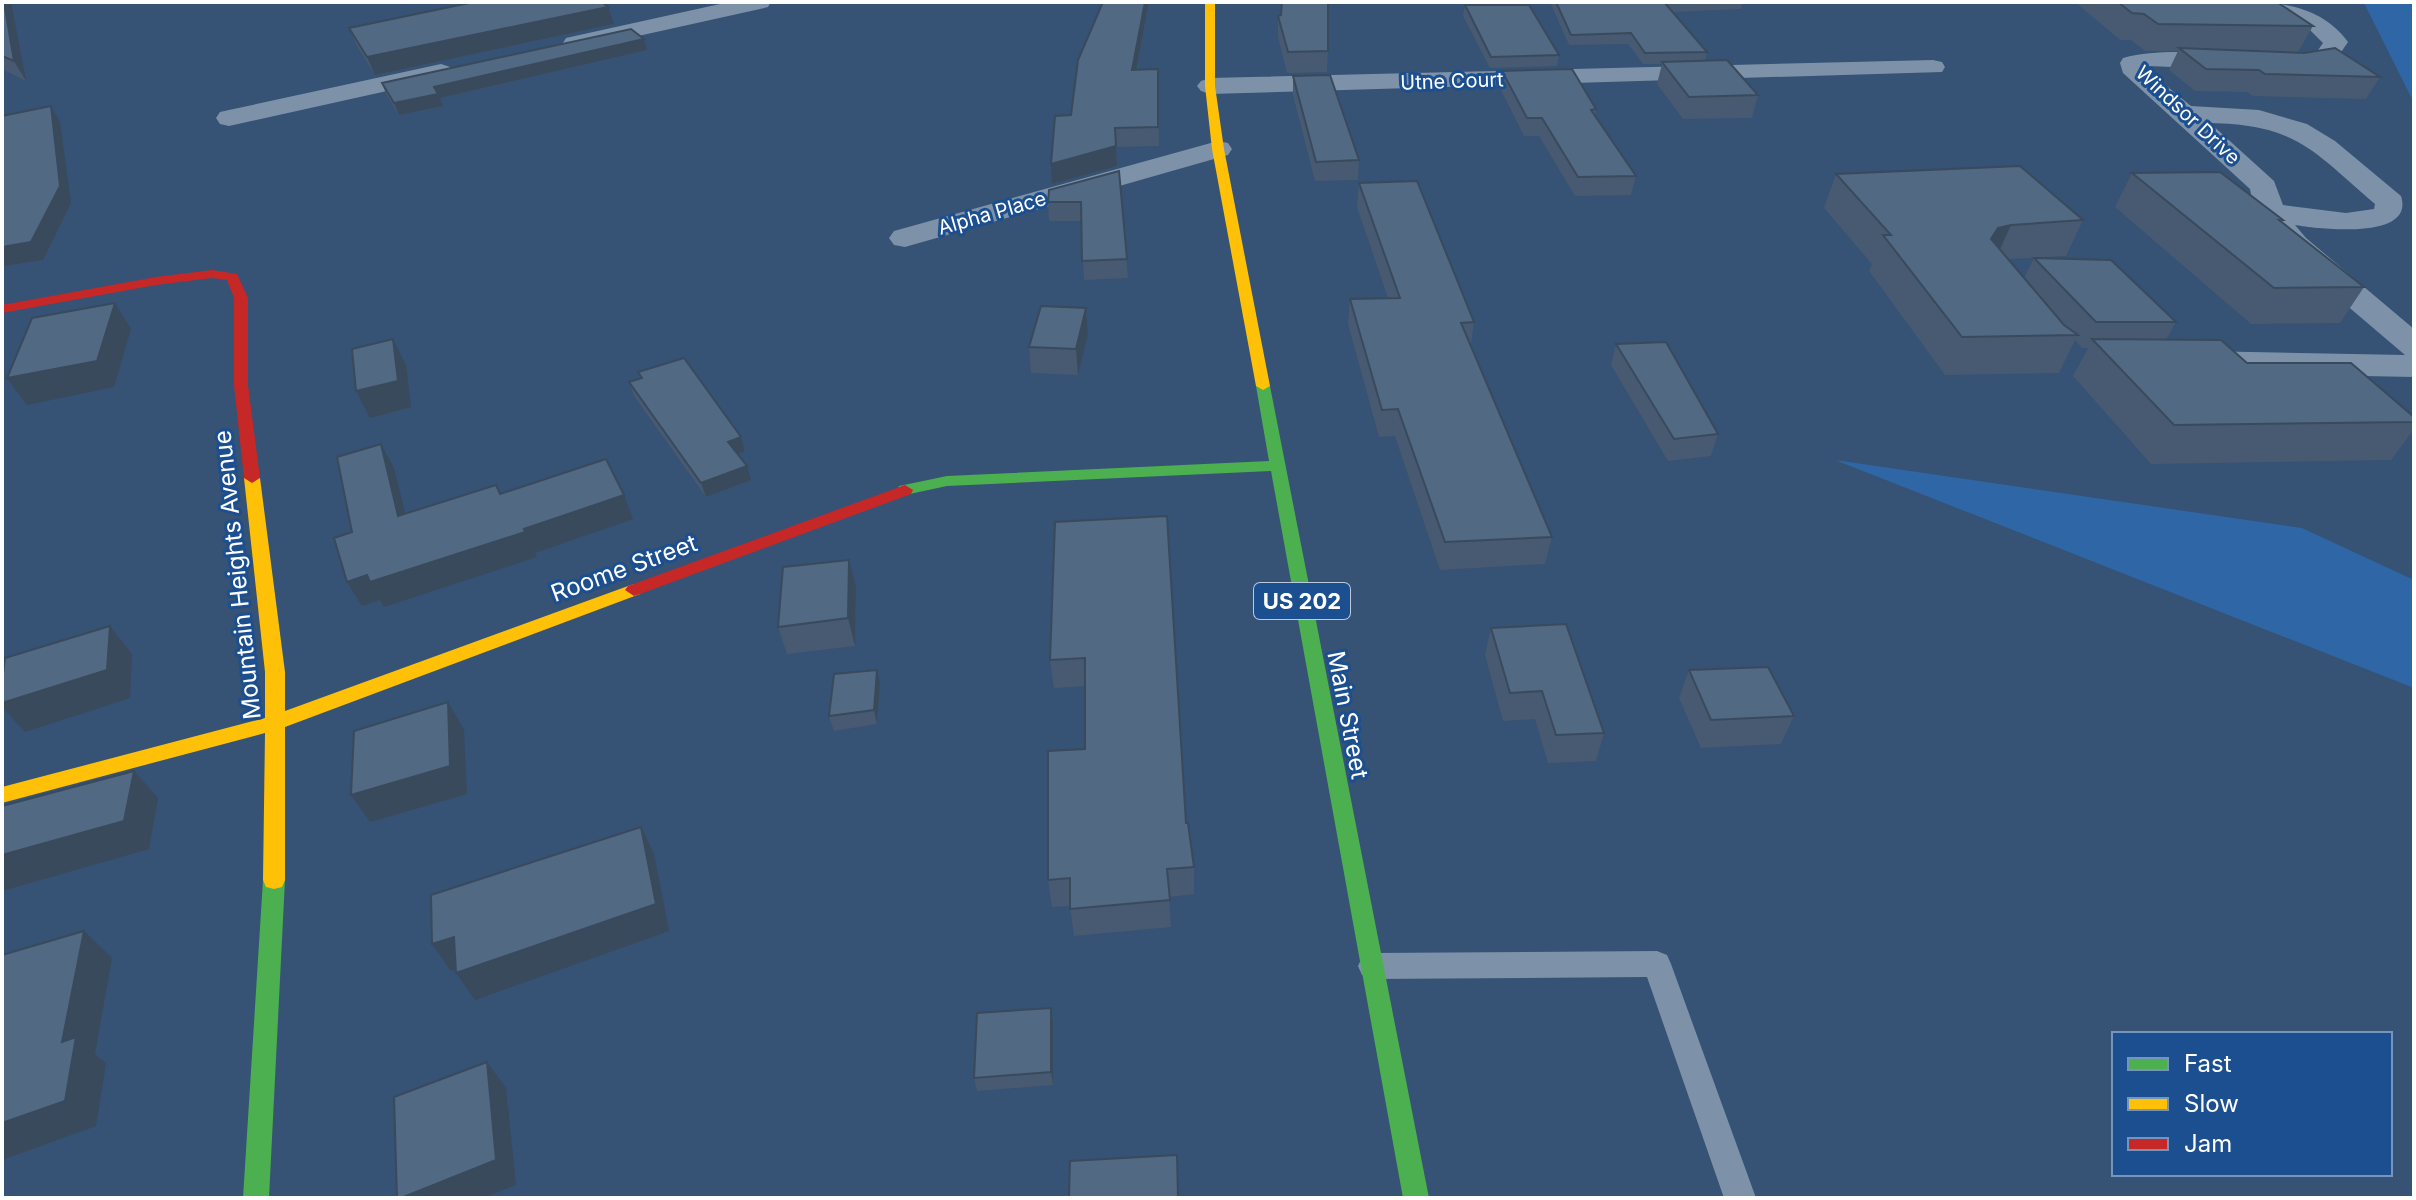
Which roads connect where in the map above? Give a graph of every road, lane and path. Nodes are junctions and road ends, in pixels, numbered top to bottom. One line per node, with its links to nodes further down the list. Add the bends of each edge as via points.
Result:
1 (760, 2): 4 (street)
2 (1210, 2): 7 (street, Main Street / US 202)
3 (2262, 2): 8 (street, Windsor Drive, via 2316,23 2336,42 2324,59 2292,65 2148,59 2132,63 2136,73)
4 (550, 48)
5 (1933, 67): 7 (street, Utne Court)
6 (458, 68): 9 (street)
7 (1210, 86): 10 (street, Main Street / US 202)
8 (2184, 114): 11 (street, Windsor Drive, via 2264,187); 11 (street, via 2251,116 2285,124 2304,133 2390,202 2389,214 2355,222)
9 (229, 118)
10 (1218, 149): 12 (street, Alpha Place); 17 (street, Main Street / US 202)
11 (2270, 212): 14 (street, Windsor Drive, via 2295,245)
12 (905, 238)
13 (2, 309): 18 (street, Mountain Heights Avenue, via 156,281 212,274 232,277 241,298 241,385)
14 (2414, 347)
15 (2184, 355): 16 (street)
16 (2414, 366)
17 (1276, 466): 18 (street, Roome Street, via 947,481 914,487); 20 (street, Main Street / US 202)
18 (277, 722): 19 (street, Roome Street); 21 (street, Mountain Heights Avenue, via 273,940)
19 (2, 795)
20 (1372, 966): 22 (street, Main Street / US 202); 23 (lane, via 1657,964)
21 (256, 1198)
22 (1416, 1198)
23 (1740, 1198)

